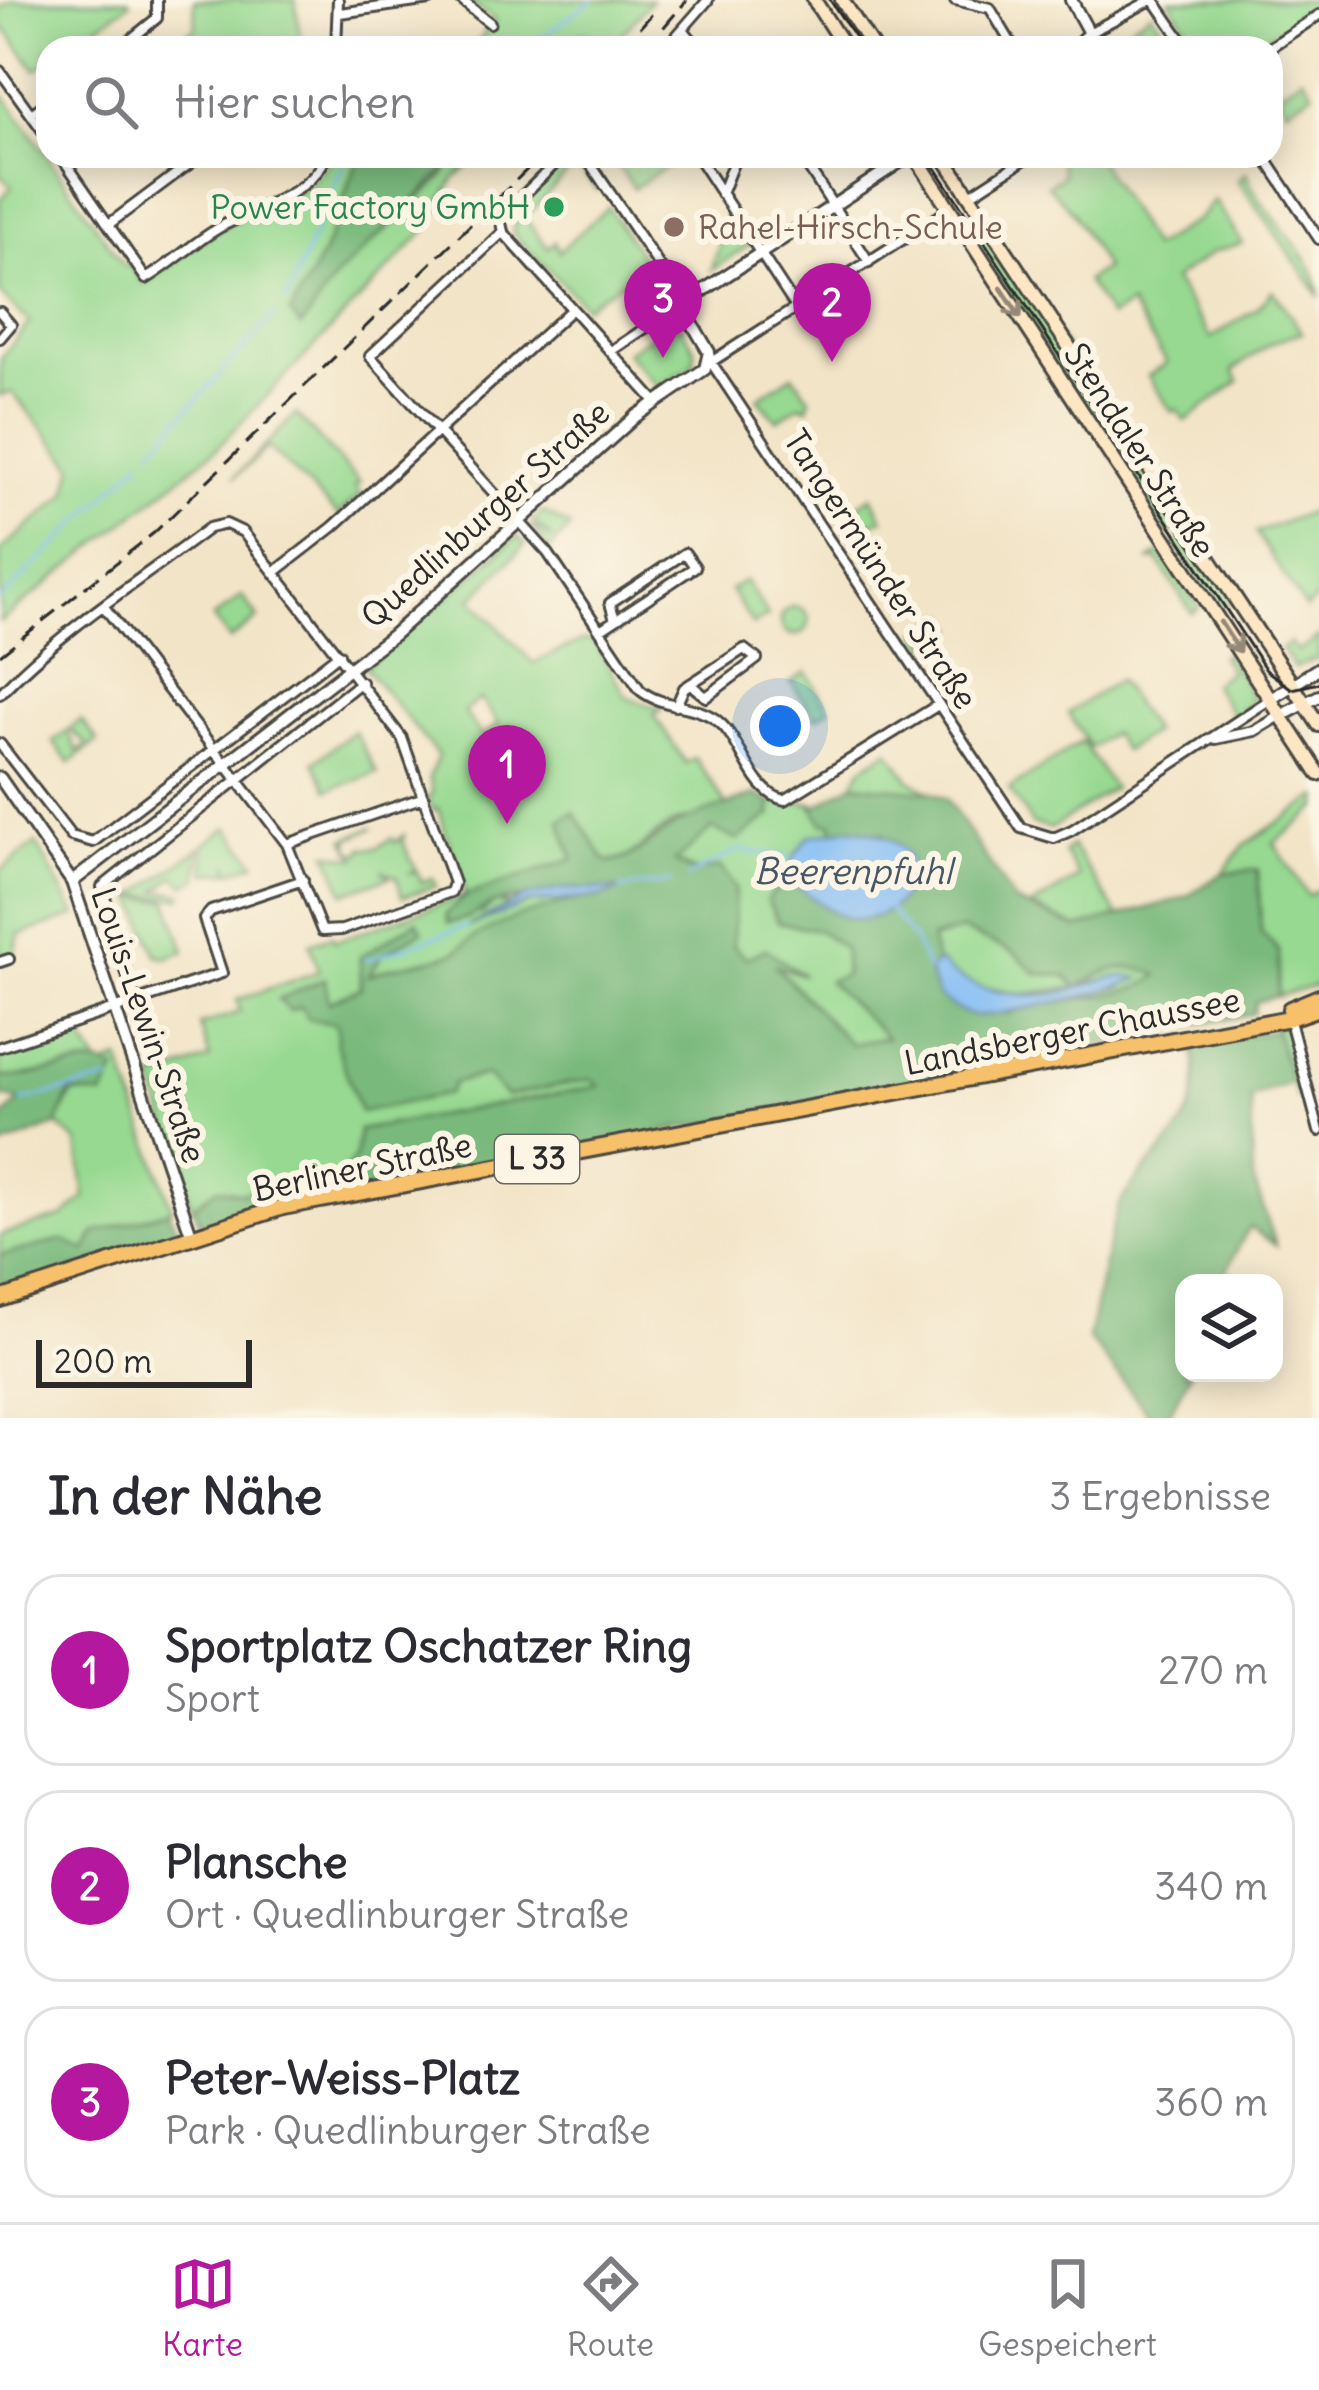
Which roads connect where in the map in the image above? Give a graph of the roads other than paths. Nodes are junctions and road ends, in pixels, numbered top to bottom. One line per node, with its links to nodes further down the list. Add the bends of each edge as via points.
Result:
1 (157, 0): 16 (street, via 157,18)
2 (338, 0): 12 (street)
3 (430, 0): 12 (street)
4 (461, 0): 14 (street)
5 (709, 0): 15 (street)
6 (814, 0): 20 (main road)
7 (842, 0): 21 (main road)
8 (955, 0): 11 (street)
9 (1071, 0): 23 (street)
10 (1153, 0): 24 (street); 25 (street)
11 (993, 4): 22 (street)
12 (340, 13): 17 (street)
13 (1319, 15): 26 (street)
14 (490, 23)
15 (683, 29): 18 (street); 19 (street)
16 (135, 36)
17 (337, 36)
18 (677, 36)
19 (689, 36)
20 (837, 36)
21 (865, 36)
22 (1008, 36)
23 (1087, 36)
24 (1095, 36)
25 (1178, 36)
26 (1283, 39)
27 (0, 71): 29 (street)
28 (36, 111): 29 (street)
29 (32, 114): 30 (street)
30 (36, 120)
31 (69, 168): 48 (street)
32 (184, 168): 48 (street)
33 (319, 168): 48 (street, via 146,279)
34 (550, 168): 49 (street, via 500,218)
35 (593, 168): 53 (street, Tangermünder Straße)
36 (705, 168): 44 (street)
37 (732, 168): 44 (street)
38 (809, 168): 46 (street)
39 (893, 168): 46 (street)
40 (921, 168): 47 (main road, Stendaler Straße)
41 (952, 168): 45 (main road, Stendaler Straße)
42 (1012, 168): 45 (street)
43 (1272, 168): 50 (street)
44 (722, 194): 51 (street)
45 (970, 195): 72 (main road, Stendaler Straße)
46 (833, 205): 51 (street); 52 (street)
47 (950, 209): 52 (street, Quedlinburger Straße); 74 (main road, Stendaler Straße, one-way to 74)
48 (109, 224)
49 (503, 232): 54 (street); 61 (street, via 370,356)
50 (1319, 239)
51 (760, 254): 53 (street); 55 (street)
52 (869, 262): 55 (street, Quedlinburger Straße)
53 (687, 308): 58 (street); 59 (street, Tangermünder Straße)
54 (572, 309): 58 (street); 61 (street)
55 (797, 309): 59 (street, Quedlinburger Straße)
56 (0, 313): 57 (street, via 11,325)
57 (0, 338)
58 (610, 351): 60 (street)
59 (711, 362): 60 (street, Quedlinburger Straße); 76 (street, Tangermünder Straße)
60 (656, 402): 62 (street, Quedlinburger Straße)
61 (437, 432): 62 (street); 63 (street)
62 (520, 521): 66 (street); 68 (street, Quedlinburger Straße)
63 (275, 572): 64 (street, via 243,532 217,524); 67 (street)
64 (105, 608): 73 (street); 82 (street)
65 (615, 620): 65 (street, via 695,567 685,553 610,603); 66 (street)
66 (600, 630): 77 (street, via 640,690)
67 (340, 654): 68 (street); 82 (street, Quedlinburger Straße)
68 (350, 668): 70 (street); 83 (street, Quedlinburger Straße)
69 (1319, 668): 72 (street)
70 (361, 682): 86 (street); 87 (street, via 402,738)
71 (690, 684): 71 (street, via 744,649 757,659 706,697); 77 (street)
72 (1294, 684): 74 (street); 75 (main road, Stendaler Straße)
73 (0, 694)
74 (1271, 699): 78 (main road, Stendaler Straße); 80 (street, Tangermünder Straße)
75 (1313, 699): 78 (street); 79 (main road, Stendaler Straße)
76 (938, 705): 77 (street, via 785,800 766,790 715,718); 80 (street, Tangermünder Straße, via 1017,824 1040,837 1072,830)
77 (676, 706)
78 (1281, 716): 80 (street, Tangermünder Straße, via 1255,731); 84 (main road, Stendaler Straße)
79 (1319, 725)
80 (1209, 740)
81 (0, 744): 88 (street, Louis-Lewin-Straße)
82 (215, 749): 83 (street); 88 (street, Quedlinburger Straße)
83 (227, 764): 86 (street); 91 (street, Quedlinburger Straße)
84 (1319, 774)
85 (0, 778): 91 (street, Louis-Lewin-Straße)
86 (237, 778): 89 (street); 93 (street, Louis-Lewin-Straße, via 102,889)
87 (424, 797): 89 (street); 90 (street, via 451,892 329,933)
88 (83, 844)
89 (287, 844): 90 (street)
90 (303, 880): 93 (street, via 212,911 204,919 222,973)
91 (72, 882): 95 (street, Louis-Lewin-Straße)
92 (1319, 997): 96 (main road, Landsberger Chaussee)
93 (135, 1003): 95 (street)
94 (1319, 1008): 96 (main road, Landsberger Chaussee)
95 (117, 1009): 97 (street); 100 (street, Louis-Lewin-Straße)
96 (1289, 1014): 98 (main road, Landsberger Chaussee / L 33); 99 (street)
97 (0, 1047)
98 (884, 1094): 100 (main road, Berliner Straße / L 33, via 283,1207)
99 (1319, 1131)
100 (192, 1237): 101 (main road, Berliner Straße / L 33)
101 (0, 1299)

